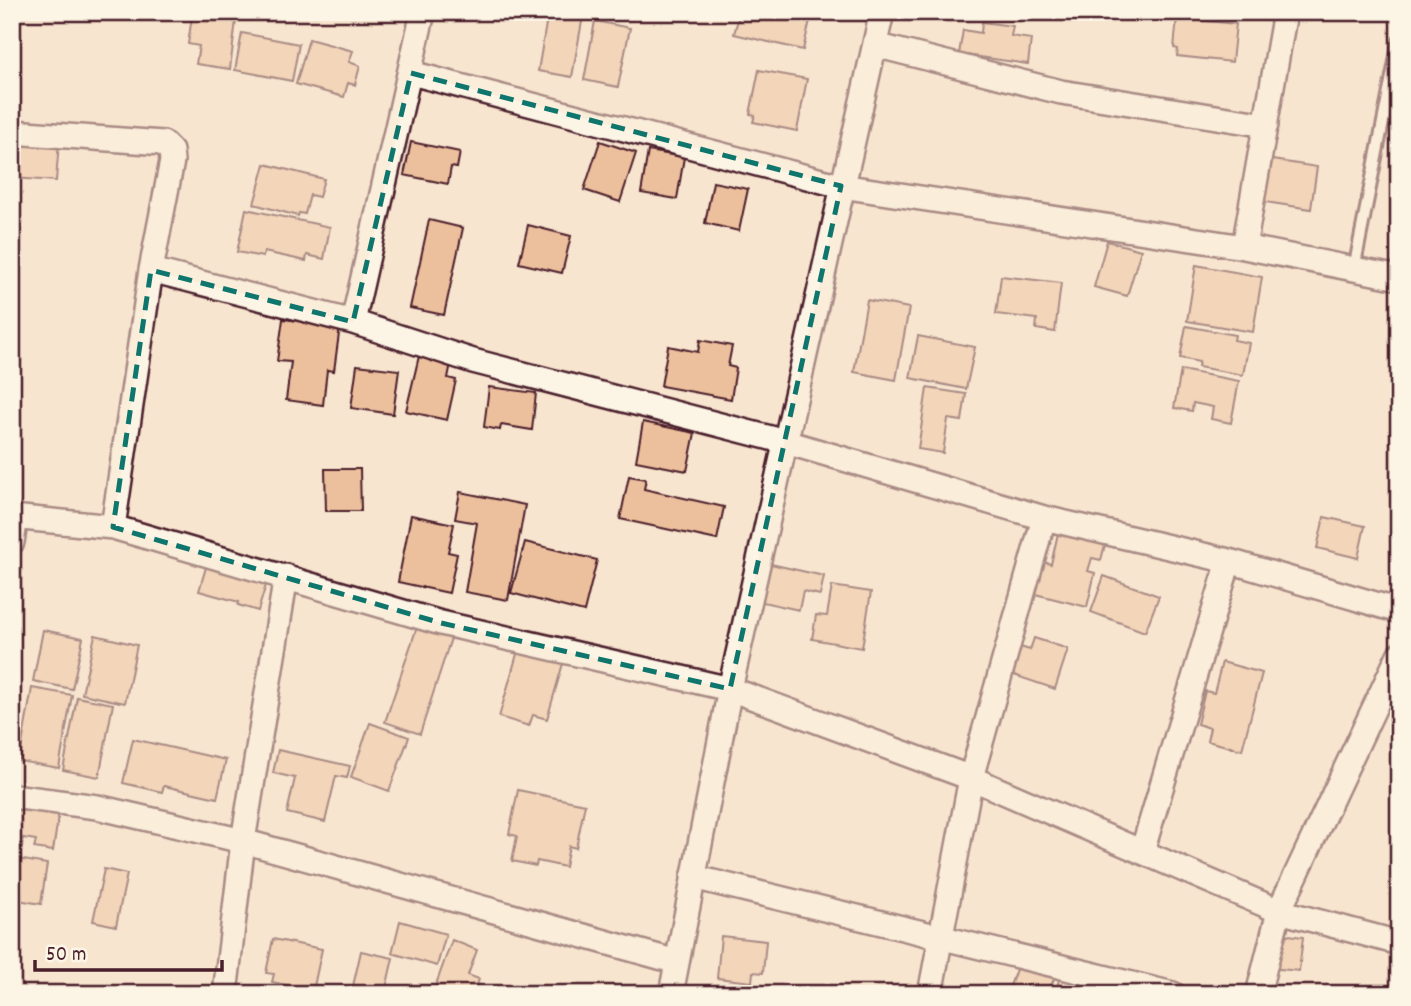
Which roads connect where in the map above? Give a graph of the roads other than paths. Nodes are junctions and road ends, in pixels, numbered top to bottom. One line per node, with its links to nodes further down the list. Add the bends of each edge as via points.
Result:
1 (424, 12): 6 (street)
2 (882, 12): 5 (street)
3 (1285, 12): 7 (street)
4 (1399, 41): 11 (lane)
5 (875, 45): 7 (street, via 1062,92); 9 (street)
6 (411, 73): 9 (street); 14 (street)
7 (1265, 125): 10 (street)
8 (12, 132): 12 (street, via 163,143 171,151 172,161)
9 (842, 186): 10 (street); 15 (street)
10 (1244, 247): 11 (street)
11 (1354, 269): 13 (street)
12 (151, 270): 14 (street); 18 (street)
13 (1399, 278)
14 (353, 322): 15 (street, via 473,361)
15 (786, 442): 17 (street); 24 (street)
16 (14, 517): 18 (street); 19 (street)
17 (1044, 519): 20 (street); 25 (street)
18 (113, 527): 21 (street)
19 (12, 542)
20 (1229, 561): 22 (street); 28 (street)
21 (286, 576): 24 (street, via 441,622); 27 (street)
22 (1399, 611)
23 (1399, 655): 30 (street)
24 (730, 689): 25 (street); 29 (street)
25 (971, 778): 28 (street); 31 (street)
26 (12, 796): 27 (street, via 97,807)
27 (243, 841): 33 (street); 34 (street)
28 (1142, 852): 30 (street)
29 (693, 877): 31 (street); 33 (street)
30 (1279, 911): 32 (street); 38 (street)
31 (942, 936): 36 (street); 37 (street)
32 (1399, 943)
33 (677, 961): 35 (street)
34 (225, 994)
35 (671, 994)
36 (930, 994)
37 (1173, 994)
38 (1258, 994)

